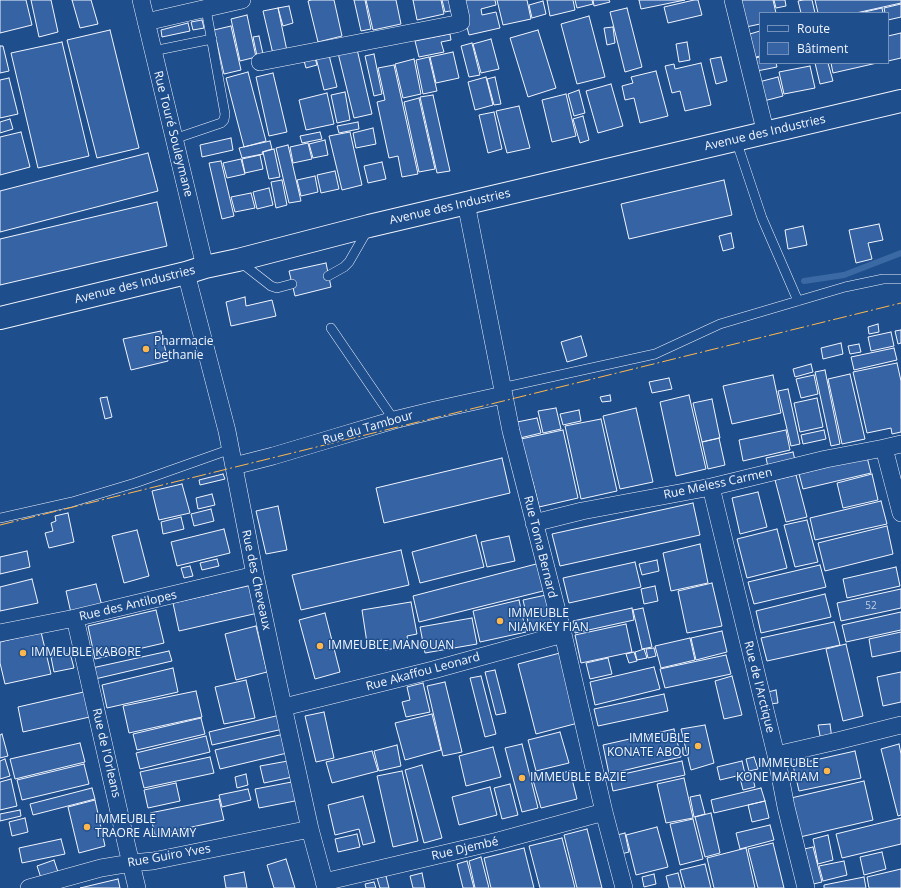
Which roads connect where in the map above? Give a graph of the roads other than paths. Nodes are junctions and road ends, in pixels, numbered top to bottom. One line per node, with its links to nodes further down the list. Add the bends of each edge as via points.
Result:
1 (141, 0): 6 (street, Rue Touré Souleymane)
2 (242, 0): 5 (street)
3 (457, 0): 9 (street, via 461,22 456,24)
4 (734, 0): 11 (street)
5 (206, 9): 6 (street); 7 (lane)
6 (146, 22): 8 (street, Rue Touré Souleymane)
7 (212, 39): 8 (lane); 12 (lane, via 224,120)
8 (153, 51): 12 (street, Rue Touré Souleymane)
9 (260, 62)
10 (901, 101): 11 (street, Avenue des Industries)
11 (766, 134): 13 (street, Avenue des Industries)
12 (174, 139): 17 (street, Rue Touré Souleymane)
13 (736, 140): 14 (street, Avenue des Industries); 21 (lane, via 762,218)
14 (466, 203): 15 (street, Avenue des Industries); 24 (street, Rue Toma Bernard)
15 (369, 226): 16 (street, Avenue des Industries); 18 (lane, via 349,262 344,268)
16 (238, 260): 17 (street, Avenue des Industries); 20 (lane, via 271,286 277,288)
17 (196, 270): 22 (street, Avenue des Industries); 28 (street, Rue des Cheveaux)
18 (328, 276)
19 (901, 279): 21 (lane, via 883,279 845,287)
20 (292, 284)
21 (798, 301): 24 (lane, via 720,324 654,354)
22 (0, 318)
23 (331, 328): 25 (lane)
24 (502, 392): 25 (street, Rue du Tambour); 32 (street, Rue Toma Bernard)
25 (394, 420): 28 (street, Rue du Tambour, via 273,456)
26 (901, 444): 27 (street, Rue Meless Carmen)
27 (884, 448): 29 (street, Rue Meless Carmen, via 826,459); 30 (street)
28 (232, 458): 31 (lane, via 72,502); 33 (street, Rue des Cheveaux)
29 (711, 487): 32 (street, Rue Meless Carmen, via 582,511); 39 (street, Rue de l'Arctique)
30 (901, 513)
31 (0, 518)
32 (534, 523): 36 (street, Rue Toma Bernard)
33 (255, 575): 34 (street, Rue des Antilopes); 37 (street, Rue des Cheveaux)
34 (75, 618): 35 (street, Rue des Antilopes); 42 (street, Rue de l'Orleans)
35 (0, 633)
36 (563, 634): 37 (street, Rue Akaffou Leonard); 40 (street, Rue Toma Bernard)
37 (284, 707): 41 (street, Rue des Cheveaux)
38 (901, 725): 39 (street)
39 (776, 755): 47 (street, Rue de l'Arctique)
40 (604, 812): 43 (street, Rue Djembé); 46 (street, Rue Toma Bernard)
41 (310, 829): 42 (street, Rue Guiro Yves); 43 (street, Rue des Cheveaux)
42 (131, 863): 44 (street, Rue Guiro Yves, via 101,868); 45 (street, Rue de l'Orleans)
43 (325, 885)
44 (29, 888)
45 (137, 888)
46 (624, 888)
47 (806, 888)

